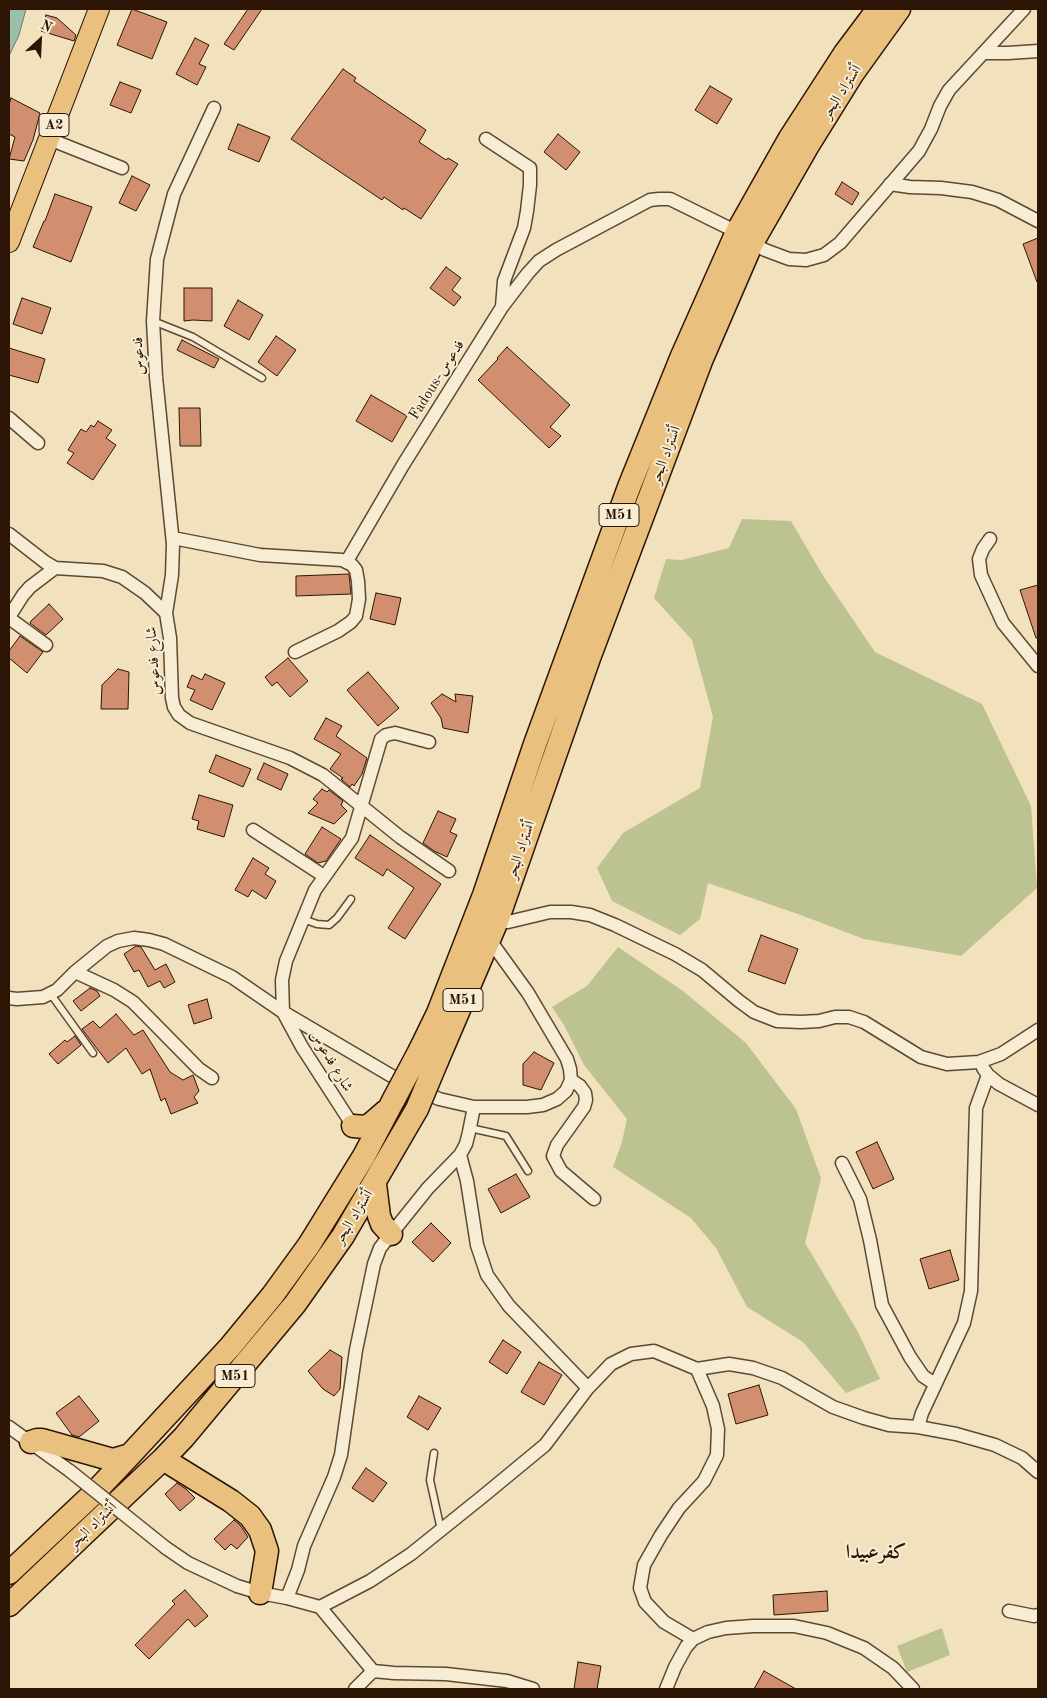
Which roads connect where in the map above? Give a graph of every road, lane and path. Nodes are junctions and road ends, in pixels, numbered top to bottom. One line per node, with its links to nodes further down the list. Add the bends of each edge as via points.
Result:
1 (99, 9): 8 (main road, A2)
2 (878, 9): 13 (highway, أتستراد البحر / M51, via 790,138)
3 (899, 9): 13 (highway, أتستراد البحر / M51)
4 (1024, 9): 6 (street, Fadous-فدعوس)
5 (1038, 51): 6 (street)
6 (984, 53): 11 (street, Fadous-فدعوس, via 949,90 920,151)
7 (214, 108): 16 (street, فدعوس, via 174,194 165,224 157,259)
8 (49, 139): 10 (street); 14 (main road, A2)
9 (486, 139): 15 (street, via 530,168 524,228 504,281)
10 (122, 168)
11 (890, 184): 12 (street, via 972,192 998,200); 13 (street, Fadous-فدعوس, via 840,243 824,255 806,260 788,259)
12 (1038, 221)
13 (745, 238): 15 (street, Fadous-فدعوس, via 670,199 650,200 539,261); 37 (highway, أتستراد البحر / M51, via 586,667); 44 (highway, أتستراد البحر / M51, via 682,356 629,487 454,972)
14 (9, 242)
15 (502, 307): 23 (street, Fadous-فدعوس, via 403,465)
16 (153, 321): 17 (lane, via 193,337); 21 (street, فدعوس, via 158,410)
17 (262, 378)
18 (9, 418): 19 (street)
19 (38, 443)
20 (9, 534): 24 (street)
21 (173, 538): 23 (street, via 260,554); 25 (street, فدعوس)
22 (990, 539): 29 (street, via 978,559 981,575 1003,623)
23 (347, 562): 28 (street, via 356,570 358,581 356,616 338,631)
24 (55, 568): 25 (street, شارع فدعوس, via 114,574 132,583); 26 (street, via 30,587)
25 (166, 613): 31 (street, شارع فدعوس, via 172,698 179,715 190,723 258,745 307,766 331,780)
26 (9, 617): 27 (street)
27 (46, 645)
28 (295, 652)
29 (1038, 666)
30 (429, 742): 31 (street, شارع فدعوس, via 395,733 381,739)
31 (361, 806): 33 (street, شارع فدعوس); 34 (street, شارع فدعوس, via 352,838)
32 (253, 830): 34 (street)
33 (449, 871)
34 (324, 876): 36 (street, شارع فدعوس)
35 (351, 899): 36 (lane, via 329,925)
36 (303, 919): 41 (street, شارع فدعوس, via 286,961 282,980)
37 (493, 930): 44 (highway, أتستراد البحر / M51); 45 (street, via 508,922 550,912 590,915 675,954 702,970 754,1012 777,1021 849,1017 864,1022 922,1057 947,1064); 48 (street, via 561,1045)
38 (75, 972): 39 (street, شارع فدعوس); 41 (street, شارع فدعوس, via 118,941 149,940 232,977); 47 (street, via 133,1002 199,1069)
39 (50, 993): 40 (street, شارع فدعوس, via 43,997); 43 (lane)
40 (9, 998)
41 (283, 1012): 51 (street, شارع فدعوس, via 390,1075 439,1099); 52 (street, شارع فدعوس)
42 (1038, 1030): 45 (street, via 1001,1054)
43 (93, 1054)
44 (429, 1055): 49 (highway, أتستراد البحر / M51, bridge); 58 (highway, أتستراد البحر / M51, bridge, via 417,1109)
45 (979, 1062): 46 (street)
46 (988, 1075): 50 (street, via 998,1084); 63 (street, via 976,1108 971,1291 964,1323)
47 (212, 1078)
48 (571, 1080): 51 (street, شارع فدعوس, via 566,1091 543,1105); 59 (street, via 586,1093 586,1100 553,1156 561,1171)
49 (392, 1103): 52 (highway, via 371,1124); 55 (highway, أتستراد البحر / M51)
50 (1038, 1105)
51 (474, 1107): 53 (street)
52 (353, 1126): 55 (highway)
53 (470, 1128): 54 (street); 57 (lane, via 506,1136)
54 (460, 1155): 60 (street); 64 (street, via 477,1245 487,1275 510,1306)
55 (364, 1156): 70 (highway, أتستراد البحر / M51, via 309,1245 272,1296 230,1347)
56 (842, 1163): 63 (street, via 860,1199 882,1305 910,1357 924,1376)
57 (528, 1172)
58 (375, 1184): 60 (highway, via 379,1216); 61 (highway, أتستراد البحر / M51)
59 (594, 1199)
60 (391, 1234): 61 (highway, via 359,1229); 77 (street, via 380,1248 367,1292 341,1455)
61 (343, 1236): 71 (highway, أتستراد البحر / M51, via 296,1304)
62 (697, 1369): 64 (street, via 654,1351 631,1354 611,1364); 66 (street, via 729,1364 753,1368 782,1378 833,1407 889,1425); 82 (street, via 713,1406 718,1429 717,1455 704,1481 679,1508 661,1535 644,1565 640,1588 645,1602 664,1622)
63 (935, 1384): 66 (street)
64 (588, 1388): 74 (street, via 545,1445)
65 (9, 1427): 67 (street)
66 (918, 1427): 72 (street, via 995,1445 1022,1458)
67 (31, 1442): 69 (highway, via 42,1440); 76 (street, bridge, via 188,1564)
68 (434, 1453): 74 (lane, via 430,1480)
69 (92, 1455): 70 (highway, via 113,1460); 73 (highway, via 98,1470)
70 (130, 1455): 73 (highway, أتستراد البحر / M51)
71 (163, 1459): 76 (highway, via 250,1516 260,1530 266,1551); 78 (highway, أتستراد البحر / M51)
72 (1038, 1472)
73 (93, 1494): 75 (highway, أتستراد البحر / M51)
74 (441, 1530): 79 (street, via 370,1581)
75 (9, 1573)
76 (260, 1593): 77 (street)
77 (287, 1598): 79 (street)
78 (9, 1605)
79 (320, 1607): 83 (street)
80 (1009, 1612): 81 (street)
81 (1038, 1615)
82 (693, 1639): 86 (street, via 675,1667); 87 (street, via 726,1628 794,1626 828,1634 864,1648 893,1668)
83 (373, 1671): 84 (street); 85 (street, via 454,1675)
84 (355, 1689)
85 (533, 1689)
86 (666, 1689)
87 (913, 1689)

